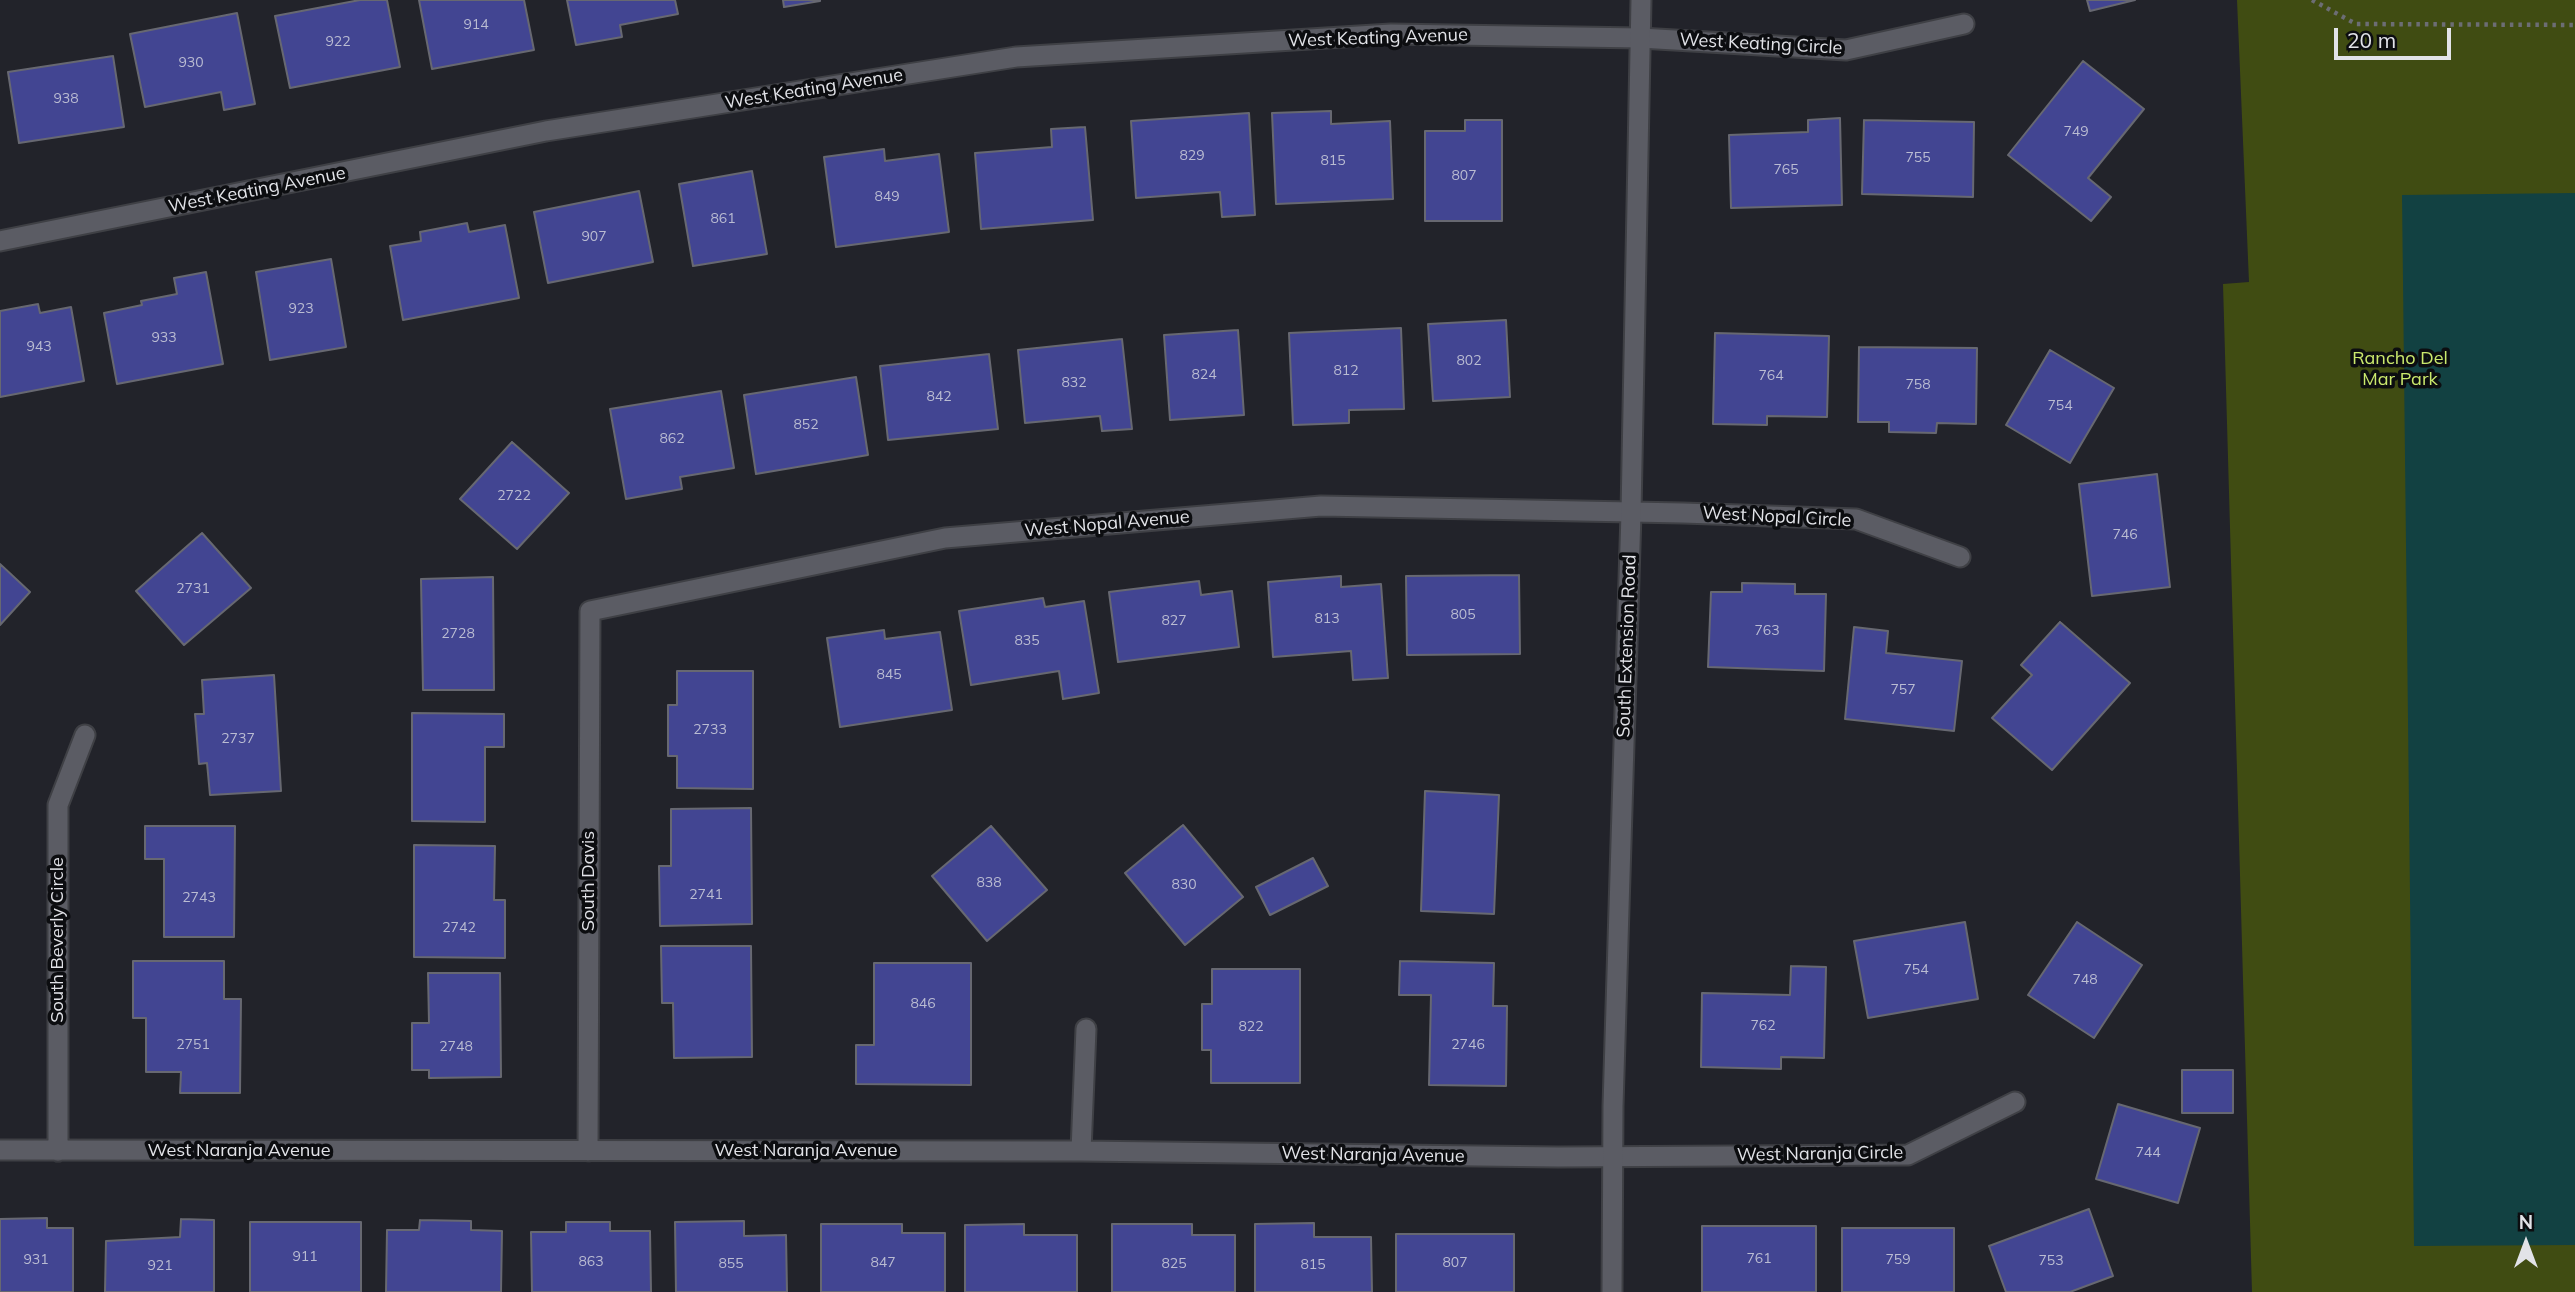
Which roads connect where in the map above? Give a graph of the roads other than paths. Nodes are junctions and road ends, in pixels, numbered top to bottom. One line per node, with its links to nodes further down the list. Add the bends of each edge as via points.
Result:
1 (1641, 0): 3 (street, South Extension Road)
2 (1964, 24): 3 (street, West Keating Circle, via 1846,50)
3 (1640, 38): 4 (street, West Keating Avenue, via 1391,34 1016,57 546,131); 5 (street, South Extension Road)
4 (0, 241)
5 (1631, 513): 6 (street, West Nopal Circle, via 1856,519); 7 (street, West Nopal Avenue, via 1321,506 945,538); 15 (street, South Extension Road)
6 (1959, 557)
7 (590, 611): 13 (street, South Davis)
8 (85, 735): 12 (street, South Beverly Circle, via 58,805)
9 (1086, 1029): 14 (street)
10 (2015, 1102): 15 (street, West Naranja Circle, via 1908,1155)
11 (0, 1150): 12 (street, West Naranja Avenue)
12 (58, 1151): 13 (street, West Naranja Avenue)
13 (588, 1151): 14 (street, West Naranja Avenue)
14 (1081, 1151): 15 (street, West Naranja Avenue)
15 (1612, 1155): 16 (street, South Extension Road)
16 (1612, 1292)

